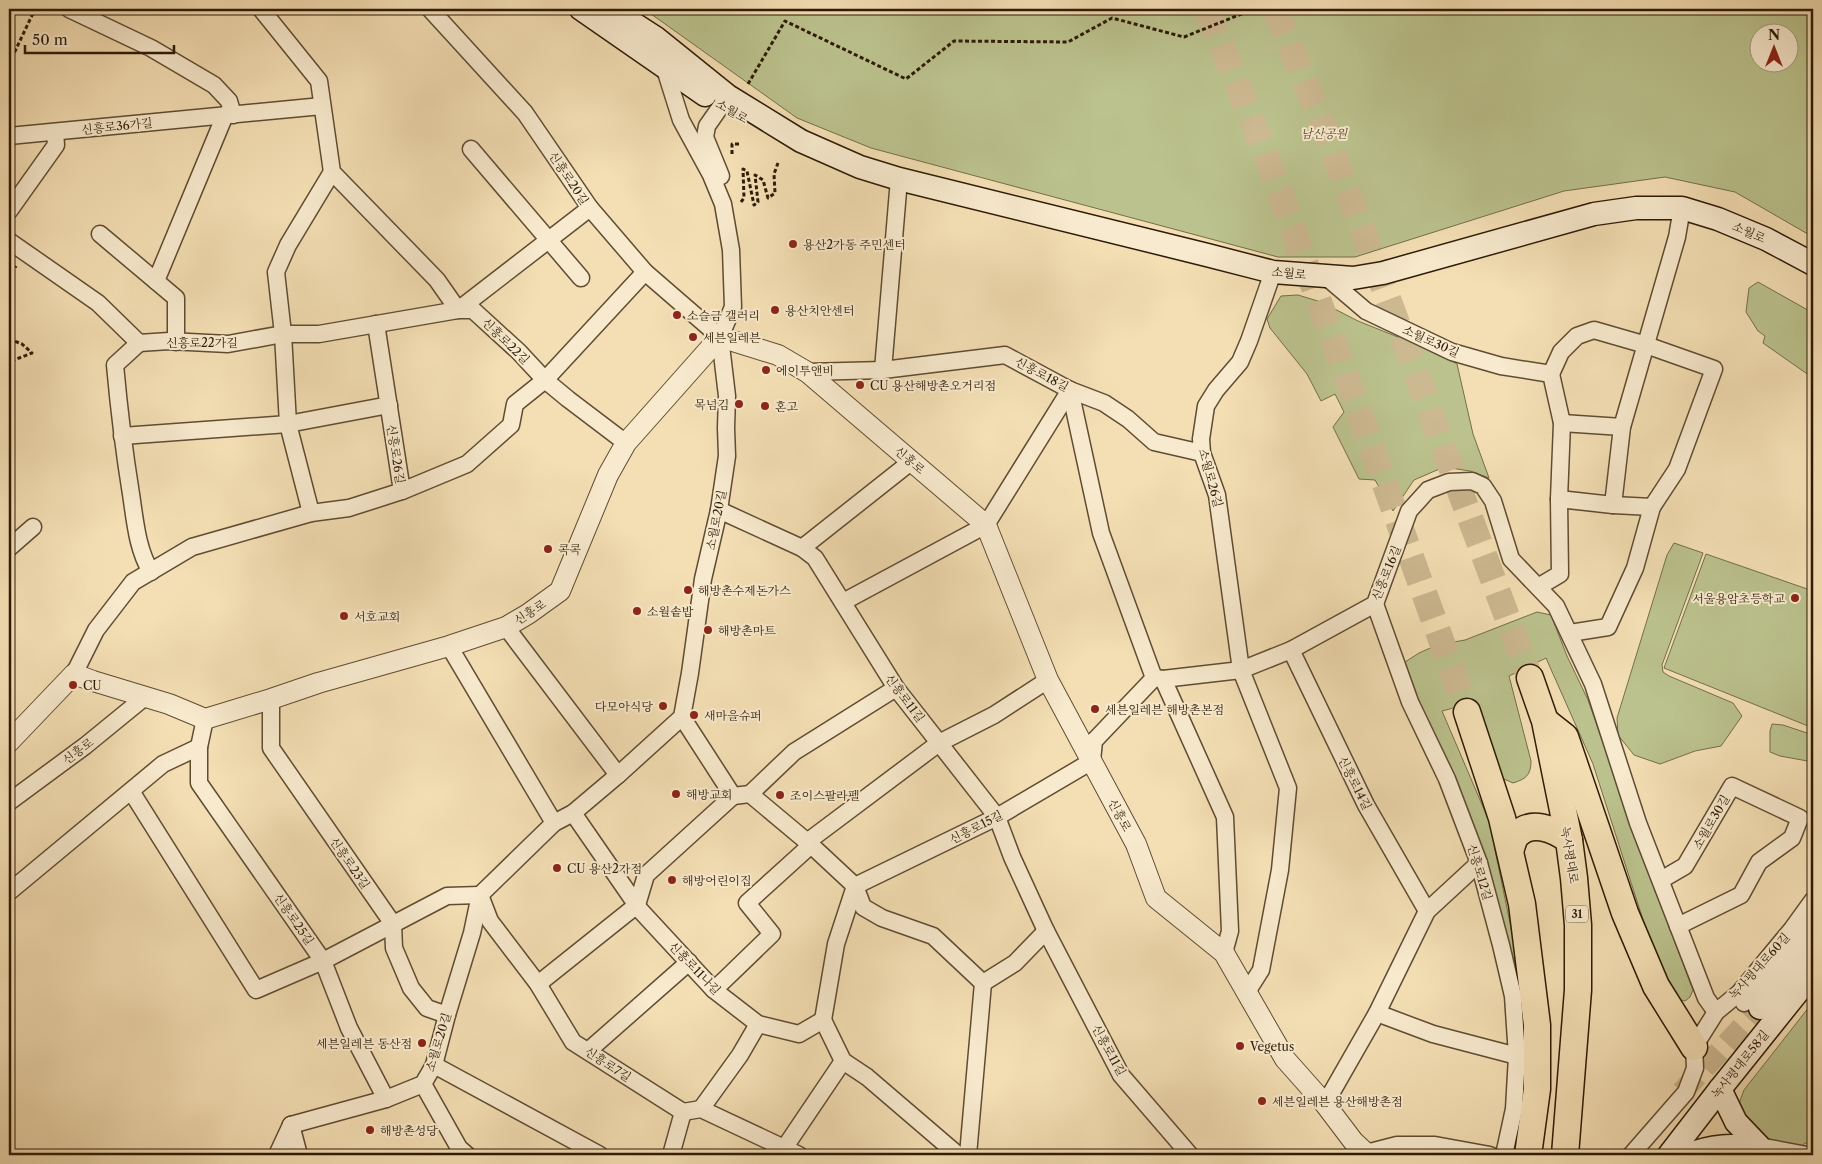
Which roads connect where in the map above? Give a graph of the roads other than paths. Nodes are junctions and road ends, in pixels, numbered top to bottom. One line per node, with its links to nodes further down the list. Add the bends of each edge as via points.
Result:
1 (69, 9): 9 (street, via 151,48 214,86 230,101)
2 (261, 9): 8 (street, via 319,81)
3 (430, 9): 16 (street, 신흥로20길, via 525,113)
4 (581, 9): 6 (main road, 소월로)
5 (611, 9): 7 (main road, 소월로, via 656,38)
6 (664, 66): 7 (main road, 소월로); 15 (street, via 681,120)
7 (725, 101): 14 (main road, 소월로, via 809,154 855,173); 15 (street, via 707,126 706,137 721,174)
8 (322, 106): 9 (street, 신흥로36가길); 13 (street)
9 (229, 115): 10 (street, 신흥로36가길); 27 (street)
10 (55, 132): 11 (street, 신흥로36가길); 18 (street, via 56,145)
11 (9, 136)
12 (471, 149): 20 (street)
13 (332, 172): 28 (street, via 437,280); 30 (street, via 288,245 276,272)
14 (899, 179): 24 (main road, 소월로); 35 (street)
15 (723, 204): 31 (street, via 731,250 734,307)
16 (590, 208): 20 (street); 23 (street, 신흥로20길)
17 (1682, 208): 22 (main road, 소월로, via 1766,239); 25 (main road, 소월로, via 1636,208 1594,214 1383,273 1353,278); 34 (street, via 1677,237)
18 (9, 211)
19 (100, 234): 27 (street)
20 (550, 239): 26 (street); 28 (street)
21 (9, 241): 33 (street, via 98,303)
22 (1813, 264)
23 (645, 272): 31 (street, 신흥로20길); 38 (street)
24 (1273, 272): 25 (main road, 소월로); 46 (street, 소월로26길, via 1240,362 1206,406)
25 (1325, 276): 37 (street, 소월로30길, via 1366,311 1452,352 1501,366)
26 (581, 278)
27 (156, 281): 32 (street, via 176,298)
28 (458, 310): 29 (street, 신흥로22가길); 38 (street, 신흥로22길, via 473,310)
29 (376, 324): 30 (street, 신흥로22가길, via 319,334); 40 (street, 신흥로26길)
30 (283, 334): 32 (street, 신흥로22가길, via 228,344); 42 (street)
31 (720, 338): 36 (street, 신흥로, via 778,355); 45 (street, 신흥로); 52 (street, 소월로20길, via 727,396 727,456)
32 (176, 342): 33 (street, 신흥로22가길)
33 (139, 343): 44 (street, via 115,365)
34 (1646, 345): 37 (street, via 1594,330 1577,336 1561,352); 43 (street); 51 (street, via 1714,369 1677,469)
35 (883, 370): 36 (street, 신흥로18길); 39 (street, 신흥로18길, via 1005,355)
36 (807, 372): 47 (street, 신흥로)
37 (1551, 374): 41 (street)
38 (545, 380): 45 (street, 신흥로22길); 48 (street, via 515,404 511,425 467,464)
39 (1070, 390): 46 (street, 신흥로18길, via 1104,403 1154,442); 54 (street); 68 (street, via 1101,533)
40 (389, 405): 42 (street); 48 (street, 신흥로26길)
41 (1562, 423): 43 (street); 49 (street)
42 (288, 424): 44 (street); 53 (street)
43 (1622, 427): 50 (street)
44 (122, 436): 58 (street, via 136,529)
45 (626, 443): 62 (street, 신흥로, via 608,475 560,591)
46 (1202, 452): 66 (street, 소월로26길, via 1217,495)
47 (912, 461): 54 (street, 신흥로); 57 (street)
48 (402, 491): 53 (street, 신흥로26길, via 349,508)
49 (1559, 499): 50 (street); 59 (street, via 1560,574)
50 (1613, 505): 51 (street)
51 (1652, 507): 63 (street, via 1635,568 1608,627)
52 (720, 510): 57 (street, 신흥로11길); 75 (street, 소월로20길, via 703,579)
53 (311, 513): 58 (street, 신흥로26길, via 192,547)
54 (986, 525): 60 (street); 70 (street, 신흥로)
55 (33, 528): 56 (street)
56 (9, 548)
57 (802, 548): 60 (street, 신흥로11길, via 814,558)
58 (150, 572): 67 (street, 신흥로26길, via 133,582 96,630)
59 (1538, 587): 61 (street, 신흥로16길, via 1511,559 1493,501 1483,486 1472,481 1449,482 1428,490 1409,511); 63 (street, via 1556,606)
60 (842, 602): 71 (street, 신흥로11길)
61 (1375, 604): 65 (street, 신흥로16길); 93 (street, 신흥로12길, via 1410,702 1447,779)
62 (506, 627): 64 (street, 신흥로); 82 (street, 신흥로)
63 (1570, 633): 94 (street, via 1593,684 1638,823)
64 (449, 646): 73 (street, 신흥로); 89 (street)
65 (1291, 650): 66 (street, 신흥로16길); 100 (street, 신흥로14길, via 1366,805)
66 (1241, 670): 68 (street, 신흥로16길); 113 (street, via 1288,788 1280,870 1261,970)
67 (74, 674): 72 (street); 78 (street)
68 (1158, 678): 81 (street, via 1094,741); 106 (street, via 1225,817 1230,931)
69 (1530, 678): 77 (main road, 녹사평대로 / 31)
70 (1048, 680): 79 (street, via 994,715); 81 (street, 신흥로)
71 (896, 688): 79 (street, 신흥로11길); 84 (street, via 794,752)
72 (145, 696): 76 (street); 86 (street, 신흥로)
73 (272, 699): 76 (street, 신흥로); 101 (street, 신흥로23길, via 271,748)
74 (1467, 712): 92 (main road)
75 (682, 718): 82 (street); 85 (street)
76 (205, 719): 80 (street, 신흥로25길)
77 (1545, 721): 90 (main road, 녹사평대로 / 31); 120 (main road, via 1565,737 1625,913 1656,986)
78 (9, 742)
79 (939, 743): 88 (street, 신흥로11길); 91 (street)
80 (199, 747): 83 (street, via 163,764); 107 (street, 신흥로25길, via 199,783)
81 (1092, 761): 88 (street, 신흥로15길); 106 (street, 신흥로, via 1136,844 1156,898)
82 (618, 776): 87 (street)
83 (131, 791): 96 (street); 107 (street, via 256,990)
84 (750, 794): 85 (street); 91 (street)
85 (733, 796): 99 (street, via 646,875)
86 (9, 802)
87 (573, 813): 89 (street); 99 (street, 신흥로11나길)
88 (997, 817): 95 (street, 신흥로15길); 104 (street, 신흥로11길)
89 (554, 822): 97 (street)
90 (1568, 840): 92 (main road, via 1558,832 1534,827 1515,837); 148 (main road, 녹사평대로 / 31, via 1578,925 1578,981)
91 (809, 843): 95 (street); 112 (street, via 748,904 772,934)
92 (1510, 851): 147 (main road, via 1522,904 1537,1025 1537,1090)
93 (1479, 863): 100 (street); 122 (street, 신흥로12길, via 1502,945 1512,996)
94 (1661, 880): 103 (street); 103 (street, 소월로30길, via 1686,866 1732,786 1800,818 1792,838 1759,862 1741,895)
95 (855, 886): 110 (street, via 863,907 882,918 933,936); 118 (street, via 836,944)
96 (9, 892)
97 (480, 896): 101 (street, via 447,896); 111 (street, 신흥로7길, via 490,921); 117 (street, 소월로20길)
98 (1813, 900): 116 (street, 녹사평대로60길, via 1739,993)
99 (637, 905): 108 (street, 신흥로11나길); 111 (street)
100 (1427, 911): 115 (street)
101 (393, 924): 107 (street); 117 (street, via 394,948 411,988 427,1008)
102 (1813, 924): 116 (street, via 1745,1002)
103 (1678, 926): 116 (street, via 1706,998)
104 (1046, 931): 110 (street, via 1015,963); 144 (street, 신흥로11길, via 1121,1074)
105 (1813, 942): 114 (main road)
106 (1224, 953): 113 (street, 신흥로)
107 (323, 962): 127 (street, 신흥로25길, via 349,1028)
108 (689, 962): 112 (street, 신흥로11나길); 121 (street)
109 (1813, 974): 126 (main road, 녹사평대로58길)
110 (983, 983): 143 (street)
111 (538, 984): 121 (street, 신흥로7길, via 573,1042)
112 (714, 990): 119 (street, 신흥로11나길)
113 (1247, 992): 128 (street, 신흥로, via 1285,1059)
114 (1760, 1008)
115 (1377, 1012): 122 (street, via 1433,1034); 128 (street)
116 (1716, 1012): 120 (street, 녹사평대로60길)
117 (446, 1015): 124 (street, 소월로20길)
118 (823, 1020): 119 (street, 신흥로11나길, via 800,1034); 123 (street)
119 (758, 1024): 129 (street)
120 (1694, 1047): 149 (street, via 1695,1068 1686,1092)
121 (588, 1051): 130 (street, 신흥로7길)
122 (1516, 1056): 146 (street, 신흥로12길, via 1514,1109)
123 (843, 1061): 133 (street); 142 (street)
124 (434, 1065): 125 (street, 소월로20길); 139 (street)
125 (423, 1084): 127 (street, 소월로20길); 138 (street)
126 (1720, 1089): 132 (main road, via 1736,1122); 150 (main road, 녹사평대로58길)
127 (386, 1099): 131 (street, 소월로20길)
128 (1325, 1104): 135 (street, 신흥로)
129 (701, 1109): 130 (street); 133 (street)
130 (683, 1112): 140 (street)
131 (291, 1125): 136 (street); 137 (street)
132 (1759, 1146): 151 (main road, via 1727,1145); 152 (street)
133 (785, 1148): 141 (street)
134 (1455, 1152): 135 (street, via 1435,1146 1398,1145); 145 (street)
135 (1366, 1154)
136 (277, 1155)
137 (298, 1155)
138 (466, 1155)
139 (600, 1155)
140 (671, 1155)
141 (800, 1155)
142 (958, 1155)
143 (968, 1155)
144 (1190, 1155)
145 (1490, 1155)
146 (1504, 1155)
147 (1528, 1155)
148 (1565, 1155)
149 (1631, 1155)
150 (1669, 1155)
151 (1687, 1155)
152 (1807, 1155)

